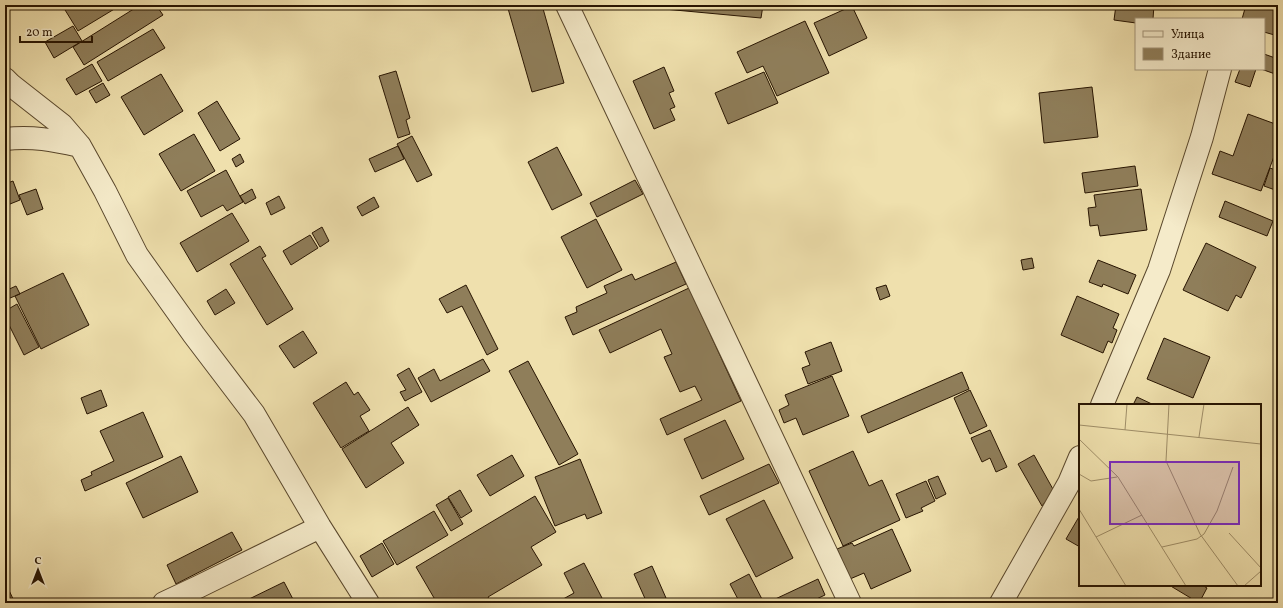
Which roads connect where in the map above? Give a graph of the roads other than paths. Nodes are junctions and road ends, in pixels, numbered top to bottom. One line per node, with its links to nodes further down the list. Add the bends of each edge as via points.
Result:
1 (567, 5): 11 (street)
2 (1220, 70): 6 (street, via 1202,137 1159,270)
3 (5, 79): 5 (street, via 62,126)
4 (5, 139): 5 (street, via 48,139)
5 (80, 146): 8 (street, via 137,255 254,414)
6 (1102, 404)
7 (1079, 459): 12 (street, via 1069,483)
8 (320, 527): 9 (street); 10 (street)
9 (164, 603)
10 (368, 603)
11 (850, 603)
12 (1001, 603)

